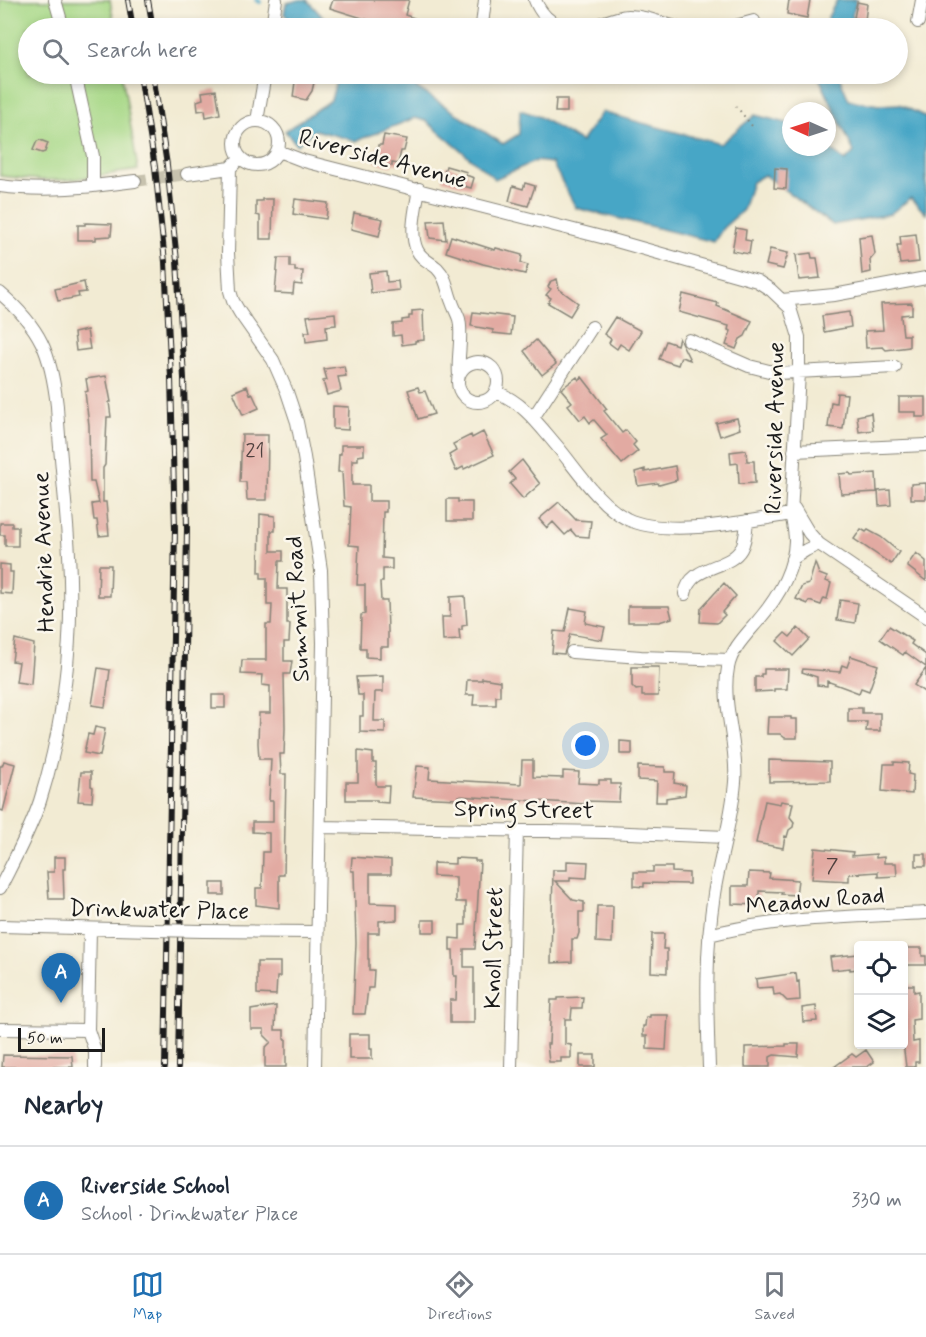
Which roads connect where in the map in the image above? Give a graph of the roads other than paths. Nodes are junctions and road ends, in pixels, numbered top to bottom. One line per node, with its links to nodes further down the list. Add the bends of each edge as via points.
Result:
1 (55, 0): 7 (street)
2 (276, 0): 8 (street)
3 (485, 0): 9 (street)
4 (535, 0): 10 (street)
5 (922, 0): 6 (street)
6 (921, 17)
7 (60, 18)
8 (273, 18)
9 (483, 18)
10 (547, 18)
11 (613, 18): 12 (street)
12 (645, 18)
13 (77, 84): 22 (street, via 92,148)
14 (263, 84): 15 (street)
15 (257, 121): 16 (street, via 275,131); 17 (street, via 239,132 236,147)
16 (278, 152): 17 (street, via 270,161 258,165); 23 (street, Riverside Avenue)
17 (241, 157): 18 (street)
18 (230, 168): 19 (street); 44 (street, Summit Road, via 228,253 233,302 273,360 288,392 304,457 318,548 323,616)
19 (187, 174)
20 (135, 181): 22 (street)
21 (0, 186): 22 (street)
22 (93, 186)
23 (419, 189): 26 (street, Riverside Avenue, via 741,276 757,281); 31 (street, via 414,241 424,260 438,269 445,280 456,309 460,322)
24 (926, 278): 26 (street)
25 (0, 293): 47 (street, Hendrie Avenue, via 32,324 51,366 70,581 63,697 47,776 34,817)
26 (782, 300): 30 (street, Riverside Avenue, via 790,308 796,325)
27 (592, 327): 33 (street)
28 (689, 340): 30 (street, via 749,366 777,373)
29 (895, 367): 30 (street)
30 (800, 373): 35 (street, Riverside Avenue)
31 (459, 375): 32 (street, via 459,388 472,402 485,402); 32 (street, via 472,363 486,363 498,376)
32 (496, 392): 33 (street, via 519,403)
33 (533, 418): 37 (street, via 600,498 627,519 681,527)
34 (926, 445): 35 (street)
35 (794, 452): 36 (street, Riverside Avenue)
36 (792, 509): 37 (street); 38 (street); 39 (street, Riverside Avenue)
37 (747, 521): 40 (street, via 745,539 737,554 695,576 687,584)
38 (819, 544): 39 (street); 41 (street)
39 (792, 559): 43 (street, Riverside Avenue, via 781,588)
40 (685, 594)
41 (926, 617)
42 (572, 652): 43 (street)
43 (730, 660): 46 (street, Riverside Avenue, via 727,686 735,763)
44 (320, 826): 45 (street, Spring Street); 51 (street, Summit Road)
45 (516, 830): 46 (street, Spring Street); 57 (street, Knoll Street)
46 (726, 837): 52 (street, Riverside Avenue)
47 (0, 888)
48 (926, 913): 52 (street, Meadow Road, via 772,923)
49 (0, 927): 50 (street, Drinkwater Place)
50 (90, 929): 51 (street, Drinkwater Place, bridge); 54 (street)
51 (317, 932): 56 (street, Summit Road)
52 (709, 935): 58 (street, Riverside Avenue)
53 (0, 1029): 54 (street)
54 (88, 1030): 55 (street)
55 (95, 1067)
56 (315, 1067)
57 (511, 1067)
58 (709, 1067)

